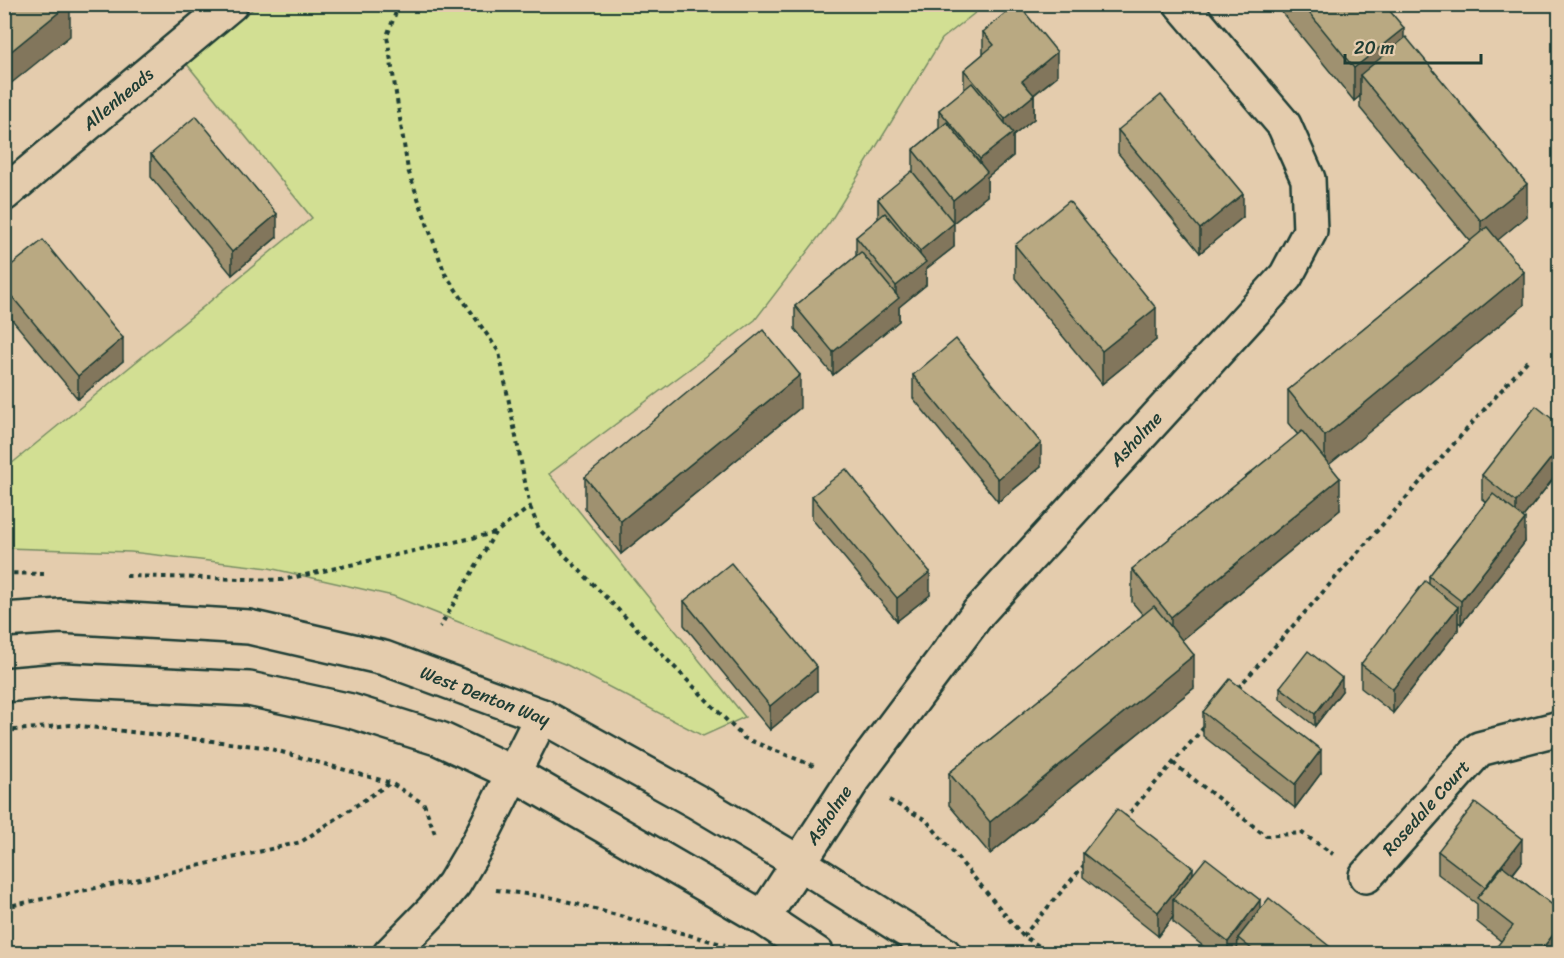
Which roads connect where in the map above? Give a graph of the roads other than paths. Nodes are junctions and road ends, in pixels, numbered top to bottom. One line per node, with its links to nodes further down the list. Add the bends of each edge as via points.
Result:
1 (231, 4): 3 (street, Allenheads)
2 (1181, 4): 9 (street, Asholme, via 1284,125 1308,179 1310,231 1286,276 979,612 853,780)
3 (4, 194)
4 (4, 620): 6 (street, West Denton Way, via 61,616 249,627 384,658)
5 (4, 685): 8 (street, via 62,680 249,689 351,711 441,739)
6 (542, 716): 8 (street); 9 (street, West Denton Way)
7 (1560, 728): 10 (street, Rosedale Court, via 1479,749)
8 (513, 773): 11 (street); 12 (street, via 454,884)
9 (798, 862): 11 (street, Asholme); 14 (street, West Denton Way)
10 (1366, 876)
11 (762, 918): 13 (street)
12 (390, 954)
13 (817, 954)
14 (944, 954)

